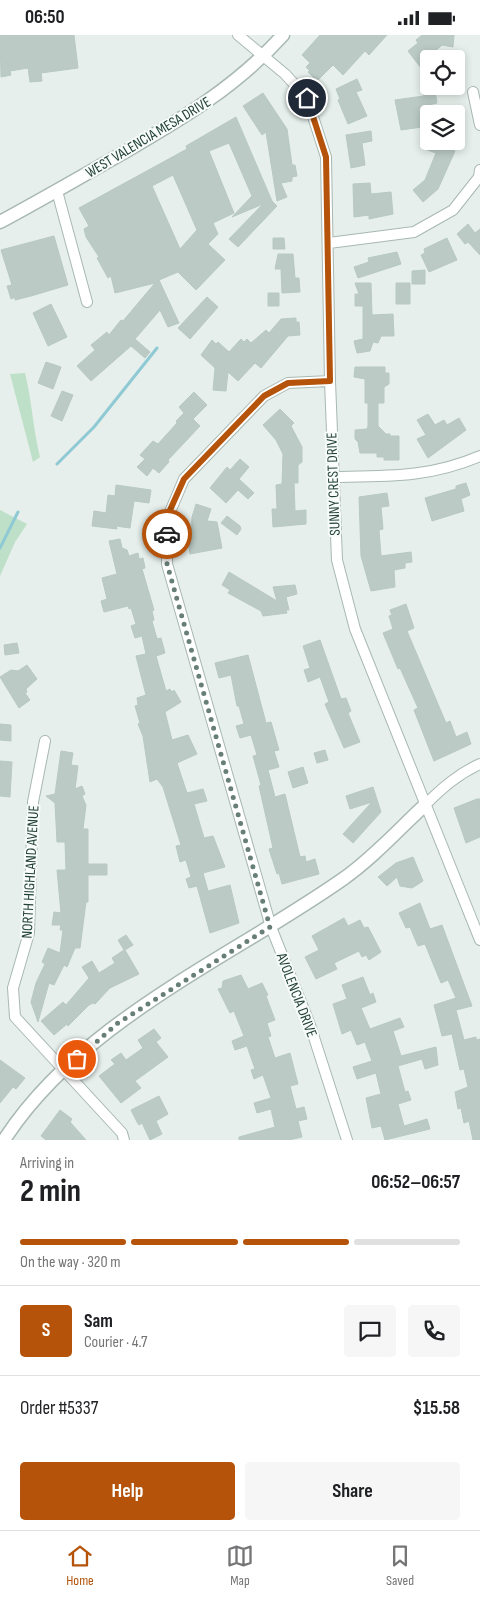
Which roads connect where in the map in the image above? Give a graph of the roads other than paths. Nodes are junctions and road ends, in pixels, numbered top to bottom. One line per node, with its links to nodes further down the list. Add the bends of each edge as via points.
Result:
1 (238, 35): 3 (street, SUNNY CREST DRIVE)
2 (283, 35): 3 (street, WEST VALENCIA MESA DRIVE)
3 (264, 56): 7 (street, WEST VALENCIA MESA DRIVE, via 223,92); 9 (street, SUNNY CREST DRIVE, via 307,98 318,127 326,157)
4 (473, 92): 5 (street)
5 (480, 125)
6 (480, 170): 9 (street, via 479,177 453,210 414,232)
7 (57, 191): 8 (street, WEST VALENCIA MESA DRIVE); 10 (street)
8 (0, 222)
9 (329, 243): 11 (street, SUNNY CREST DRIVE)
10 (87, 302)
11 (330, 381): 13 (street, SUNNY CREST DRIVE); 17 (street, AVOLENCIA DRIVE, via 288,383 264,396 184,479 166,519 167,564)
12 (480, 456): 13 (street, via 419,475)
13 (332, 477): 16 (street, SUNNY CREST DRIVE, via 337,560 355,629)
14 (45, 741): 19 (street, NORTH HIGHLAND AVENUE, via 34,802 29,933 13,988 15,1017)
15 (480, 764): 16 (street, via 443,787)
16 (425, 805): 17 (street, via 346,877); 18 (street, SUNNY CREST DRIVE)
17 (270, 927): 19 (street, via 118,1023); 22 (street, AVOLENCIA DRIVE, via 310,1025)
18 (480, 940)
19 (63, 1070): 20 (street, via 20,1115); 21 (street, NORTH HIGHLAND AVENUE, via 122,1133)
20 (4, 1140)
21 (124, 1140)
22 (347, 1140)

